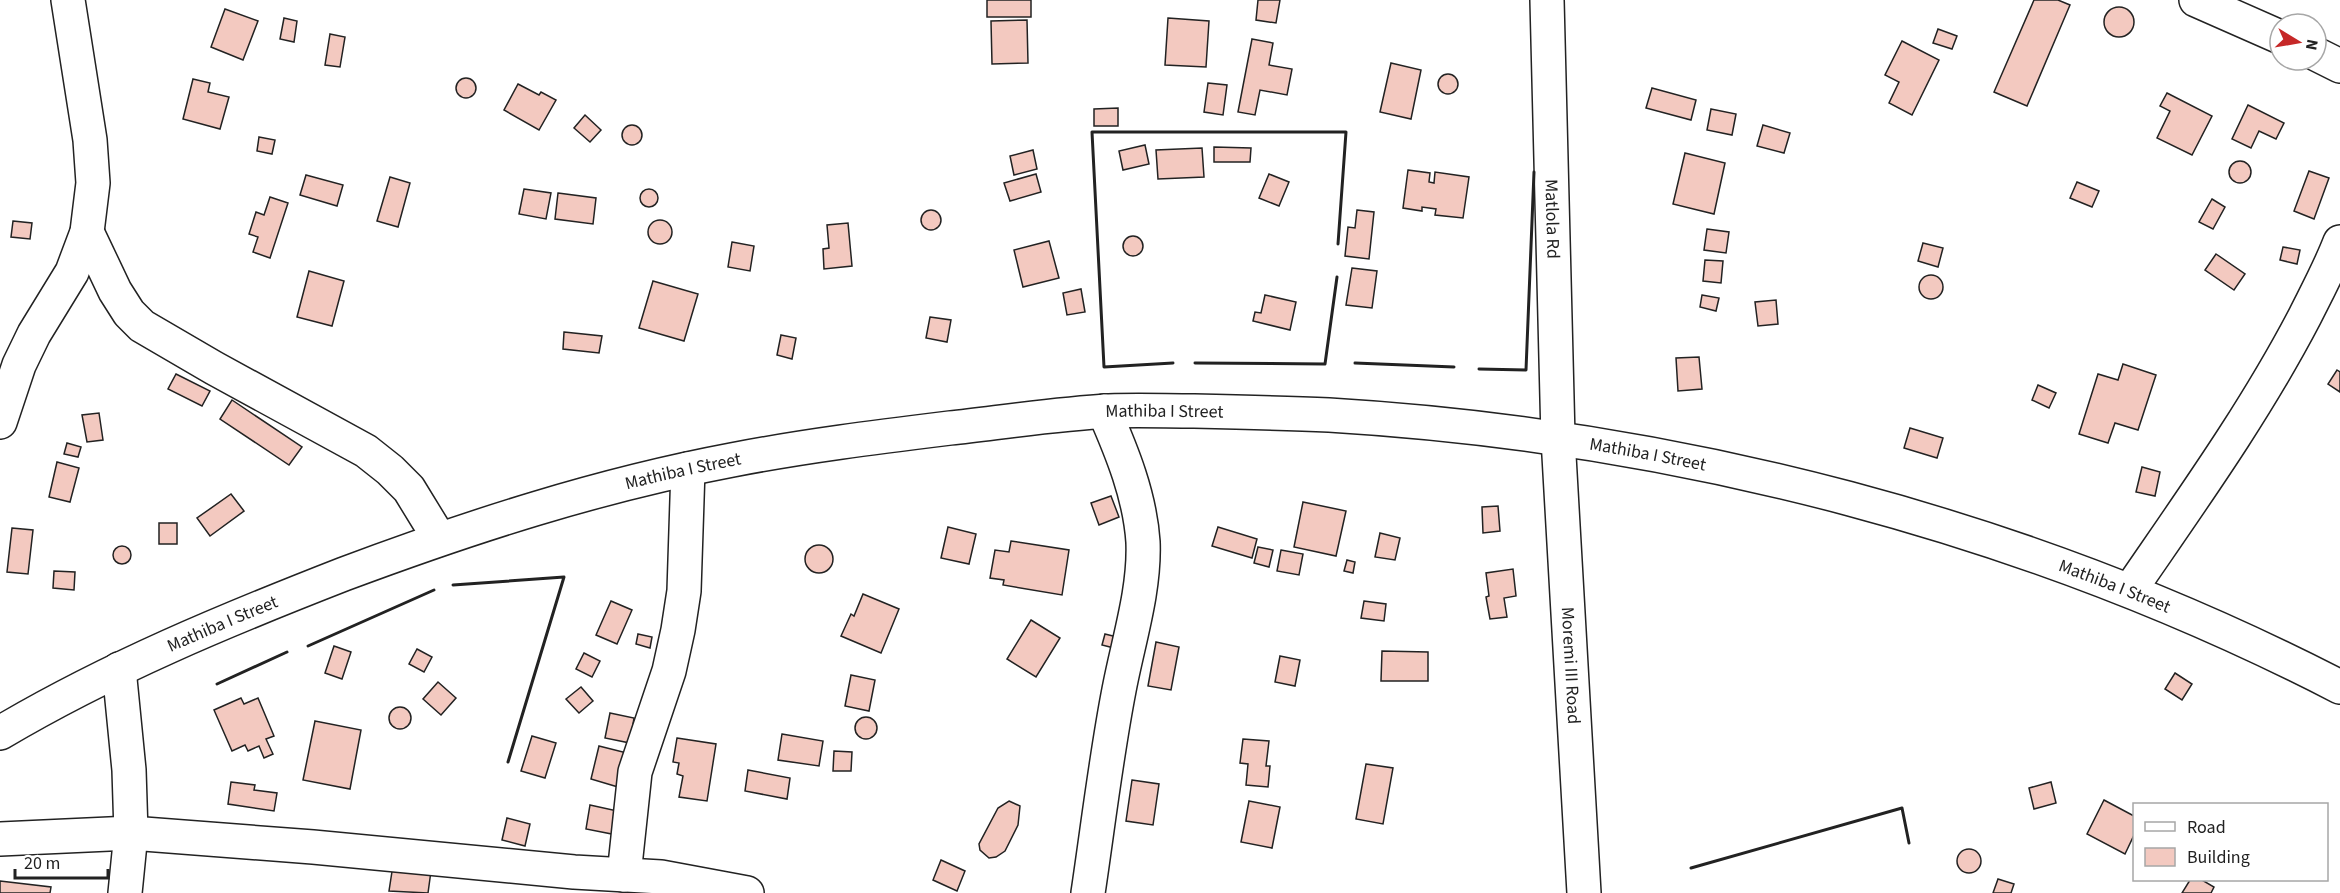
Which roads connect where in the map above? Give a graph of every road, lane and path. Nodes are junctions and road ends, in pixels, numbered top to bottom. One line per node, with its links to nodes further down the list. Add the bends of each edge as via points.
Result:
1 (69, 0): 5 (street, via 90,140 93,183)
2 (1547, 0): 9 (street, Matlola Rd)
3 (2196, 0): 4 (street)
4 (2268, 32)
5 (87, 232): 8 (street, via 72,272 19,365); 11 (street, via 115,291 142,326 366,451 409,489)
6 (2340, 242): 12 (street, via 2278,367)
7 (1104, 411): 9 (street, Mathiba I Street, via 1282,412 1424,421); 10 (street, Mathiba I Street, via 885,436); 21 (street, via 1133,488 1143,542 1141,585 1118,692)
8 (0, 422)
9 (1558, 438): 12 (street, Mathiba I Street, via 1790,483 1932,524); 22 (street, Moremi III Road)
10 (688, 469): 11 (street, Mathiba I Street, via 558,501); 18 (street, via 684,591 678,630 669,671 635,772)
11 (439, 538): 13 (street, Mathiba I Street, via 203,630)
12 (2130, 590): 14 (street, Mathiba I Street, via 2284,657)
13 (119, 669): 15 (street, Mathiba I Street); 16 (street)
14 (2340, 687)
15 (0, 733)
16 (131, 833): 17 (street); 18 (street); 19 (street)
17 (0, 840)
18 (624, 875): 20 (street)
19 (125, 893)
20 (743, 893)
21 (1089, 893)
22 (1584, 893)

